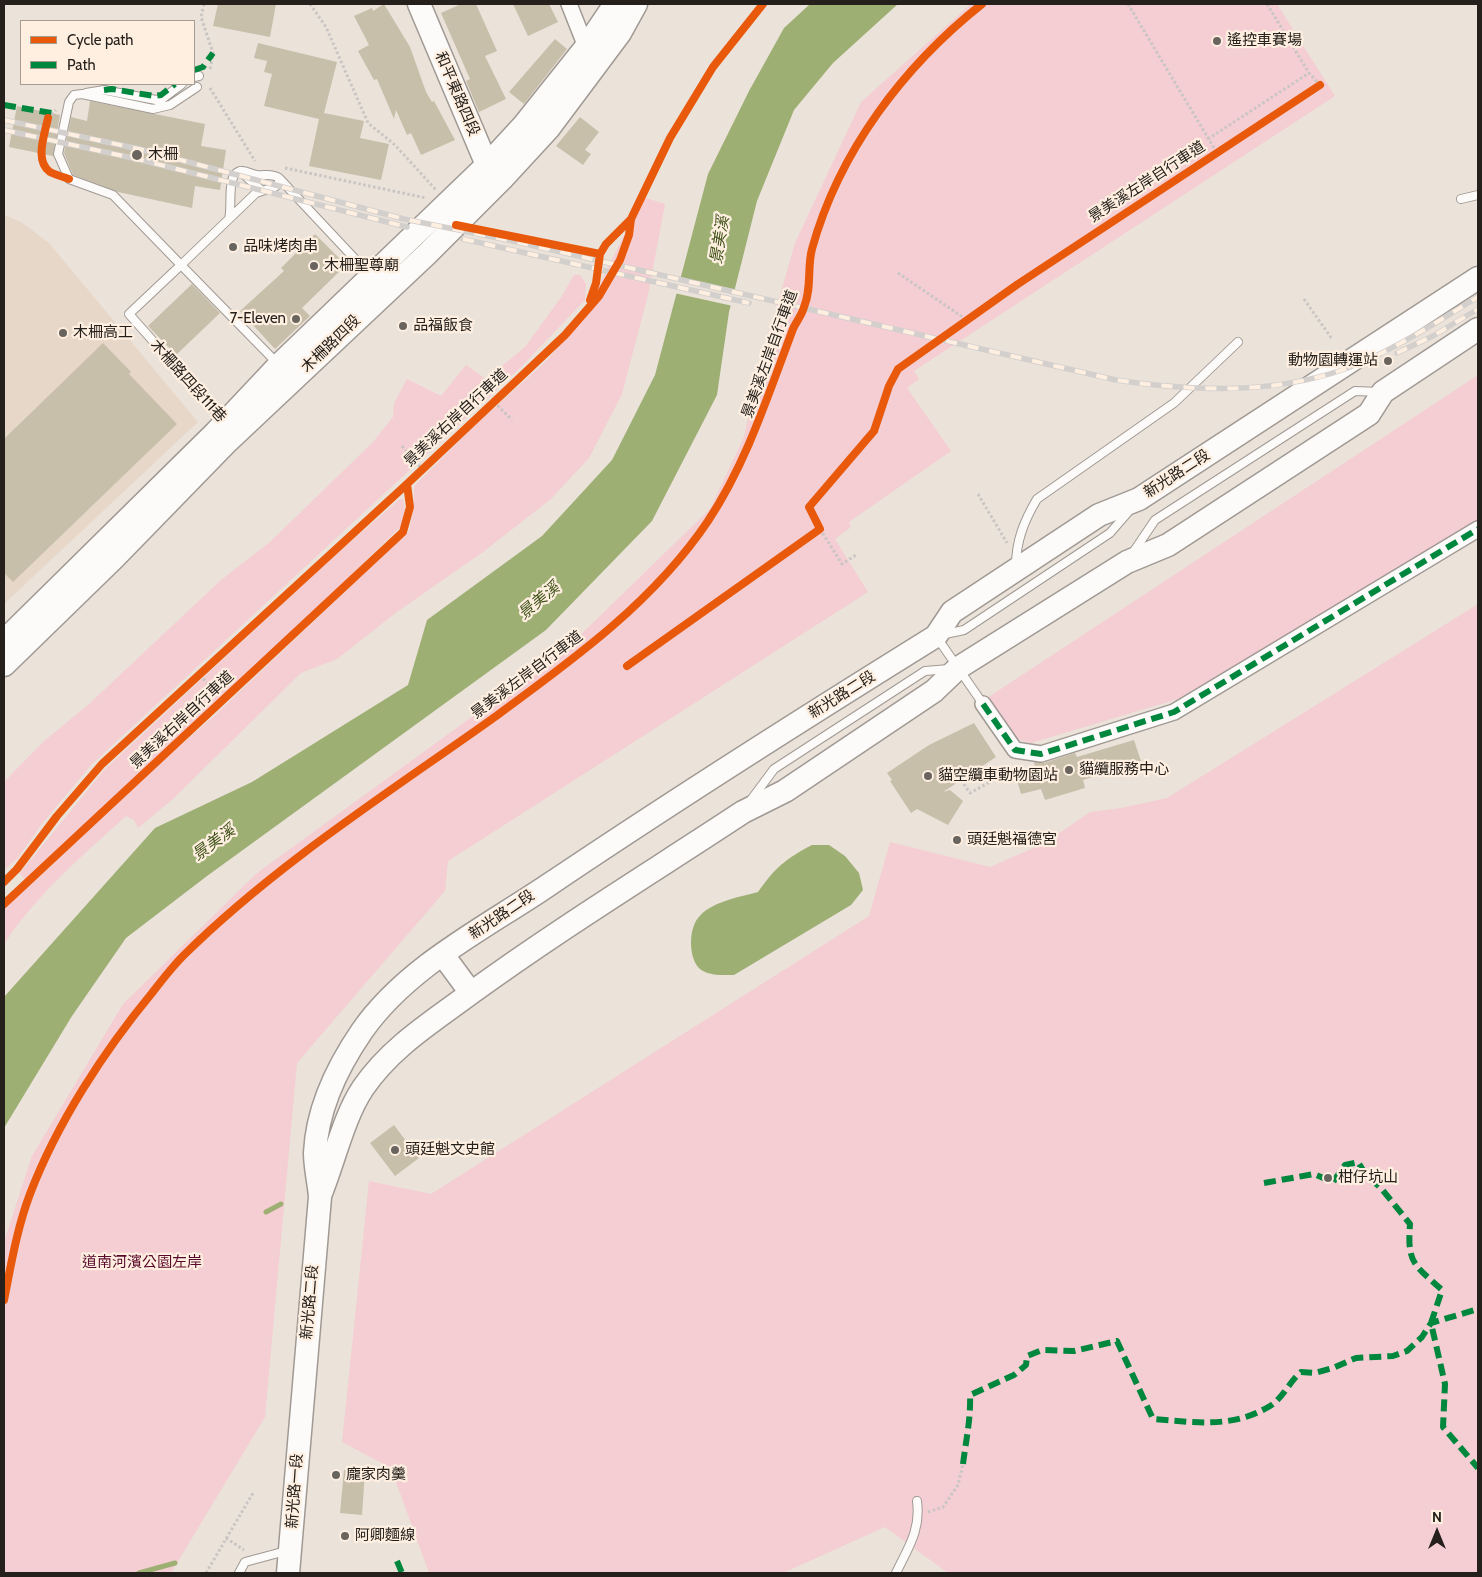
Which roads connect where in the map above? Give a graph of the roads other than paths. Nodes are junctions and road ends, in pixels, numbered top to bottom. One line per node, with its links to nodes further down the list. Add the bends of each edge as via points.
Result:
1 (419, 4): 10 (street, 和平東路四段)
2 (569, 4): 5 (street)
3 (615, 4): 5 (street, 木柵路四段)
4 (636, 4): 5 (street, 木柵路四段, via 620,33)
5 (594, 54): 10 (street, 木柵路四段, via 549,128)
6 (181, 85): 8 (lane, via 156,100 104,90)
7 (197, 87): 8 (lane, via 163,109)
8 (82, 94): 16 (lane, via 71,98 58,154 69,180 113,195)
9 (240, 171): 11 (lane); 12 (lane); 15 (lane, via 232,176 230,182 232,206)
10 (494, 172): 18 (street, 木柵路四段); 18 (street, 木柵路四段, via 448,203)
11 (279, 178): 12 (lane, via 275,187); 18 (lane)
12 (261, 190): 15 (lane)
13 (1478, 195): 14 (lane)
14 (1461, 199)
15 (229, 219): 16 (lane)
16 (181, 264): 21 (lane); 22 (lane, 木柵路四段111巷, via 129,314)
17 (1478, 278): 23 (street, 新光路二段)
18 (378, 284): 21 (street, 木柵路四段); 22 (street, 木柵路四段)
19 (1478, 329): 29 (street, 新光路二段, via 1383,392 1369,414 1168,545 1127,562)
20 (1238, 342): 25 (lane, via 1174,403 1037,499 1016,545)
21 (280, 365): 22 (street, 木柵路四段)
22 (231, 428): 27 (street, 木柵路四段); 28 (street, 木柵路四段)
23 (1139, 498): 25 (street, 新光路二段, via 1099,515); 26 (lane, via 1110,533 964,630)
24 (1478, 529): 30 (street, via 1174,712 1041,754 1015,750)
25 (1016, 570): 26 (street, 新光路二段, via 952,612)
26 (936, 636): 29 (lane); 31 (street, 新光路二段, via 656,812)
27 (4, 641)
28 (4, 664)
29 (958, 668): 30 (lane); 32 (street, 新光路二段, via 911,707 784,791 743,812)
30 (983, 704)
31 (443, 954): 32 (street); 33 (street, 新光路二段, via 397,989 362,1031 333,1082 321,1118 315,1153)
32 (471, 993): 33 (street, 新光路二段, via 408,1039 362,1089)
33 (320, 1197): 34 (street, 新光路二段)
34 (300, 1408): 36 (street, 新光路一段)
35 (917, 1501): 39 (lane, via 919,1518)
36 (291, 1550): 37 (lane, via 245,1562); 38 (street, 新光路一段)
37 (239, 1573)
38 (288, 1573)
39 (896, 1573)

